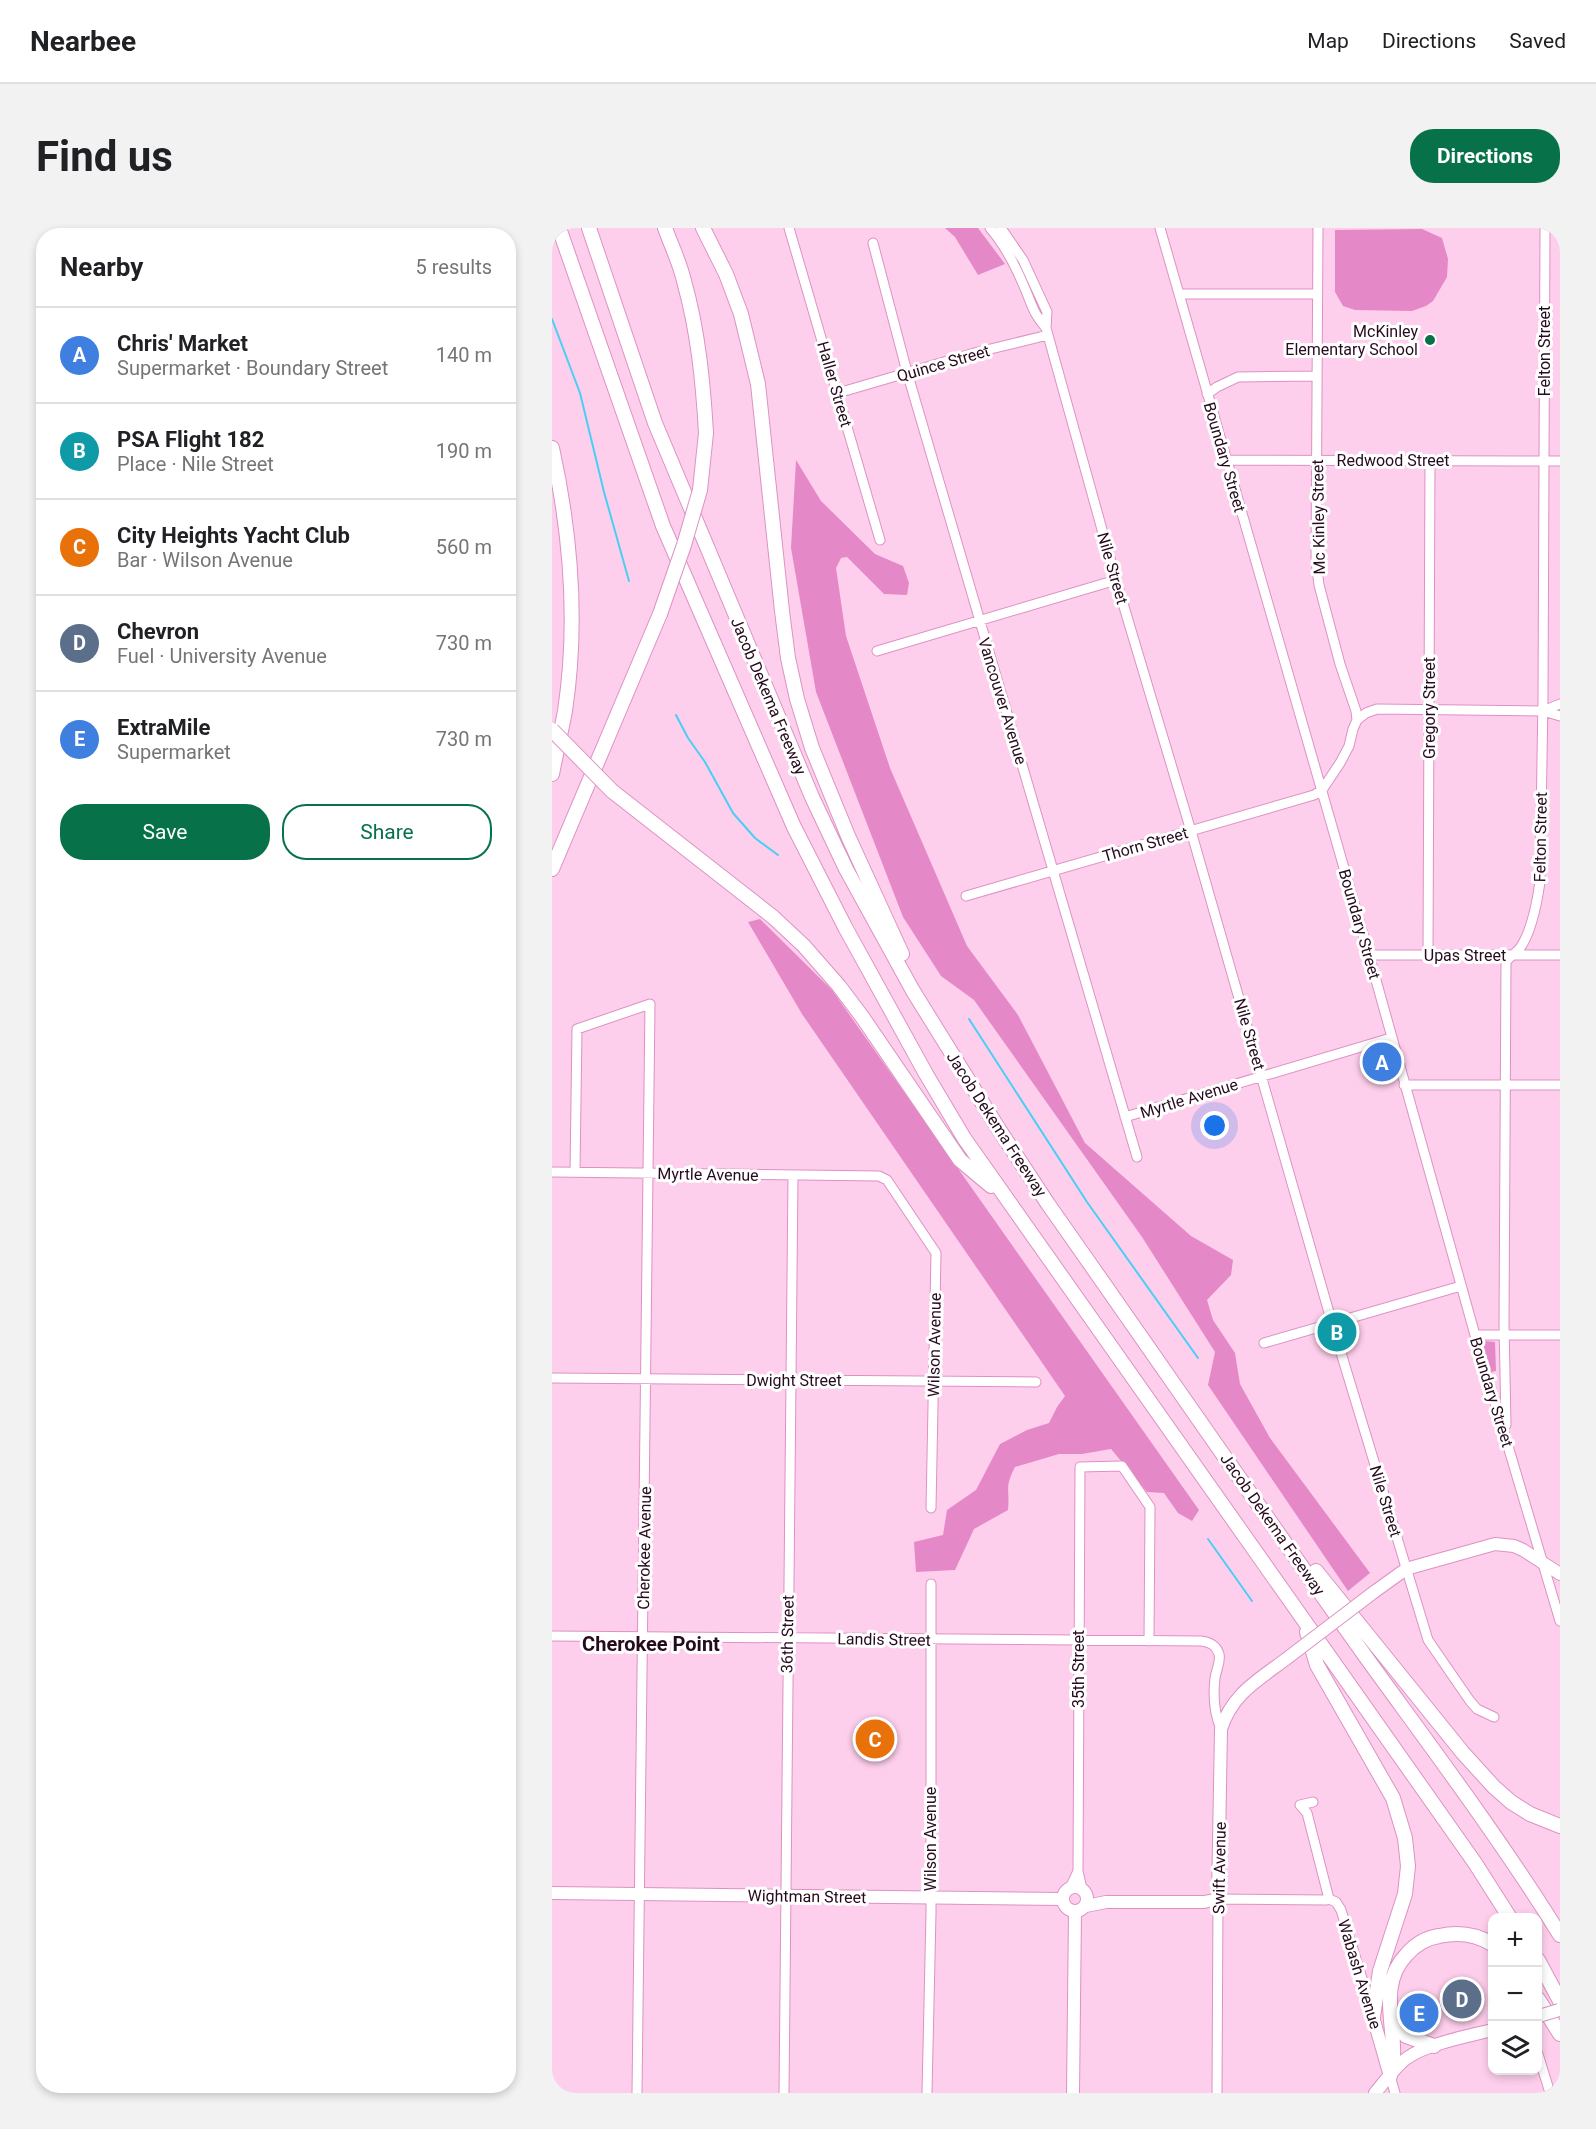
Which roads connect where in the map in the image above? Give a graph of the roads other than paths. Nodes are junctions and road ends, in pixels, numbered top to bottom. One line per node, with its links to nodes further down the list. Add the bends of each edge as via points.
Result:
1 (559, 228): 57 (highway, Jacob Dekema Freeway, via 663,526 794,827 926,1074)
2 (590, 228): 46 (highway, Jacob Dekema Freeway, via 655,423 812,797 882,936)
3 (665, 228): 38 (highway, bridge, via 684,278 703,383 706,433 700,490 660,614)
4 (703, 228): 46 (highway, via 726,274 752,351 765,437 782,611 797,699 812,748 848,836)
5 (789, 228): 17 (street, Haller Street)
6 (990, 228): 14 (street, Nile Street, via 1015,267 1034,315)
7 (1001, 228): 14 (street, Nile Street, via 1023,260 1047,312)
8 (1160, 228): 12 (street, Boundary Street)
9 (1318, 228): 13 (street, Mc Kinley Street)
10 (1545, 228): 23 (street, Felton Street)
11 (873, 243): 15 (street, Vancouver Avenue)
12 (1179, 294): 13 (street); 18 (street, Boundary Street)
13 (1317, 294): 16 (street, Mc Kinley Street)
14 (1047, 332): 15 (street, Quince Street); 26 (street, Nile Street)
15 (907, 372): 17 (street, Quince Street); 27 (street, Vancouver Avenue)
16 (1317, 376): 18 (street, via 1238,377); 21 (street, Mc Kinley Street)
17 (838, 393): 25 (street, Haller Street)
18 (1207, 394): 20 (street, Boundary Street)
19 (552, 448): 35 (highway, via 570,563 571,637 565,710)
20 (1227, 460): 21 (street, Redwood Street); 36 (street, Boundary Street)
21 (1317, 460): 22 (street, Redwood Street); 33 (street, Mc Kinley Street, via 1319,585)
22 (1430, 460): 23 (street, Redwood Street); 30 (street, Gregory Street)
23 (1544, 461): 24 (street, Redwood Street); 31 (street, Felton Street)
24 (1560, 461)
25 (880, 540)
26 (1116, 580): 27 (street); 37 (street, Nile Street)
27 (979, 620): 28 (street); 39 (street, Vancouver Avenue)
28 (877, 651)
29 (1560, 704): 31 (street)
30 (1429, 711): 31 (street); 33 (street, via 1377,709); 42 (street, Gregory Street)
31 (1543, 711): 32 (street); 43 (street, Felton Street, via 1540,882 1529,928 1519,949)
32 (1560, 716)
33 (1357, 720): 36 (street, via 1349,746)
34 (552, 730): 57 (highway, bridge, via 612,791 773,917 804,946 863,1018 960,1160)
35 (552, 774)
36 (1322, 790): 37 (street, Thorn Street); 41 (street, Boundary Street)
37 (1191, 831): 39 (street, Thorn Street); 47 (street, Nile Street)
38 (552, 869)
39 (1053, 871): 40 (street, Thorn Street); 51 (street, Vancouver Avenue)
40 (966, 896)
41 (1369, 955): 42 (street, Upas Street); 45 (street, Boundary Street)
42 (1428, 955): 43 (street, Upas Street)
43 (1510, 955): 44 (street, Upas Street); 49 (street, Felton Street, via 1506,962)
44 (1560, 955)
45 (1391, 1038): 47 (street, Myrtle Avenue); 48 (street, Boundary Street)
46 (951, 1053): 71 (highway, Jacob Dekema Freeway, via 1048,1203)
47 (1262, 1076): 51 (street, Myrtle Avenue); 60 (street, Nile Street)
48 (1404, 1085): 49 (street); 59 (street, Boundary Street)
49 (1505, 1085): 50 (street); 62 (street, Felton Street)
50 (1560, 1085)
51 (1125, 1117): 52 (street, Vancouver Avenue)
52 (1137, 1157)
53 (552, 1172): 54 (street, Myrtle Avenue)
54 (576, 1172): 55 (street, Myrtle Avenue); 55 (street, Cherokee Avenue, via 578,1029 650,1004)
55 (649, 1173): 56 (street, Myrtle Avenue); 66 (street, Cherokee Avenue)
56 (793, 1175): 58 (street, Myrtle Avenue, via 879,1176 887,1180); 67 (street, 36th Street)
57 (1007, 1200): 77 (highway, Jacob Dekema Freeway)
58 (936, 1253): 68 (street, Wilson Avenue)
59 (1461, 1286): 60 (street); 61 (street, Boundary Street)
60 (1332, 1323): 64 (street); 74 (street, Nile Street)
61 (1475, 1335): 62 (street); 70 (street, Boundary Street)
62 (1504, 1335): 63 (street); 70 (street, Felton Street)
63 (1560, 1335)
64 (1264, 1343)
65 (552, 1378): 66 (street, Dwight Street)
66 (646, 1379): 67 (street, Dwight Street); 80 (street, Cherokee Avenue)
67 (790, 1380): 68 (street, Dwight Street); 81 (street, 36th Street)
68 (934, 1382): 69 (street, Dwight Street); 72 (street, Wilson Avenue)
69 (1036, 1382)
70 (1506, 1436): 73 (street, Boundary Street)
71 (1247, 1487): 89 (highway, via 1494,1787 1530,1814); 98 (highway, Jacob Dekema Freeway)
72 (931, 1508)
73 (1544, 1563): 74 (main road, via 1514,1546 1495,1544); 75 (main road); 78 (street, Boundary Street)
74 (1406, 1569): 86 (street, Nile Street, via 1428,1640 1470,1701); 87 (main road, bridge, via 1246,1689 1233,1702)
75 (1560, 1574)
76 (931, 1584): 82 (street, Wilson Avenue)
77 (1304, 1621): 97 (highway, Jacob Dekema Freeway); 106 (highway, via 1317,1665 1393,1798 1407,1849 1405,1894 1380,1971)
78 (1560, 1621)
79 (552, 1636): 80 (street, Landis Street)
80 (644, 1636): 81 (street, Landis Street); 91 (street, Cherokee Avenue)
81 (787, 1638): 82 (street, Landis Street); 92 (street, 36th Street)
82 (930, 1639): 83 (street, Landis Street); 93 (street, Wilson Avenue)
83 (1078, 1641): 84 (street, Landis Street); 84 (street, 35th Street, via 1080,1467 1122,1466 1150,1507); 94 (street, 35th Street)
84 (1149, 1641): 85 (street, Landis Street, via 1201,1641)
85 (1214, 1645): 87 (street, Swift Avenue, via 1220,1660 1215,1710)
86 (1494, 1717)
87 (1221, 1729): 95 (main road, Swift Avenue)
88 (1313, 1802): 96 (street, Wabash Avenue, via 1300,1805 1307,1813)
89 (1560, 1826)
90 (552, 1893): 91 (main road, Wightman Street)
91 (640, 1894): 92 (main road, Wightman Street); 112 (street, Cherokee Avenue)
92 (785, 1895): 93 (main road, Wightman Street); 113 (street, 36th Street)
93 (931, 1898): 94 (main road, Wightman Street, via 1063,1899 1066,1908); 114 (street, Wilson Avenue)
94 (1080, 1898): 95 (main road, Wightman Street, via 1106,1902); 115 (main road, 35th Street)
95 (1218, 1899): 96 (street, Wightman Street); 116 (street, Swift Avenue)
96 (1329, 1899): 106 (street, Wabash Avenue, via 1341,1910)
97 (1507, 1913)
98 (1560, 1935)
99 (1488, 1942): 104 (highway, via 1476,1936 1448,1934 1422,1942 1396,1969 1390,1989)
100 (1542, 1967): 101 (highway)
101 (1560, 2001)
102 (1542, 2005): 108 (highway)
103 (1560, 2010): 105 (main road, bridge)
104 (1390, 2012): 109 (highway, via 1406,2036); 111 (highway)
105 (1542, 2015)
106 (1373, 2017): 111 (main road, Wabash Avenue)
107 (1488, 2031): 109 (main road)
108 (1560, 2034)
109 (1434, 2046): 111 (main road, via 1409,2057)
110 (1542, 2067): 119 (street)
111 (1390, 2076): 117 (main road); 118 (street, Wabash Avenue)
112 (637, 2093)
113 (784, 2093)
114 (927, 2093)
115 (1073, 2093)
116 (1217, 2093)
117 (1375, 2093)
118 (1395, 2093)
119 (1550, 2093)

